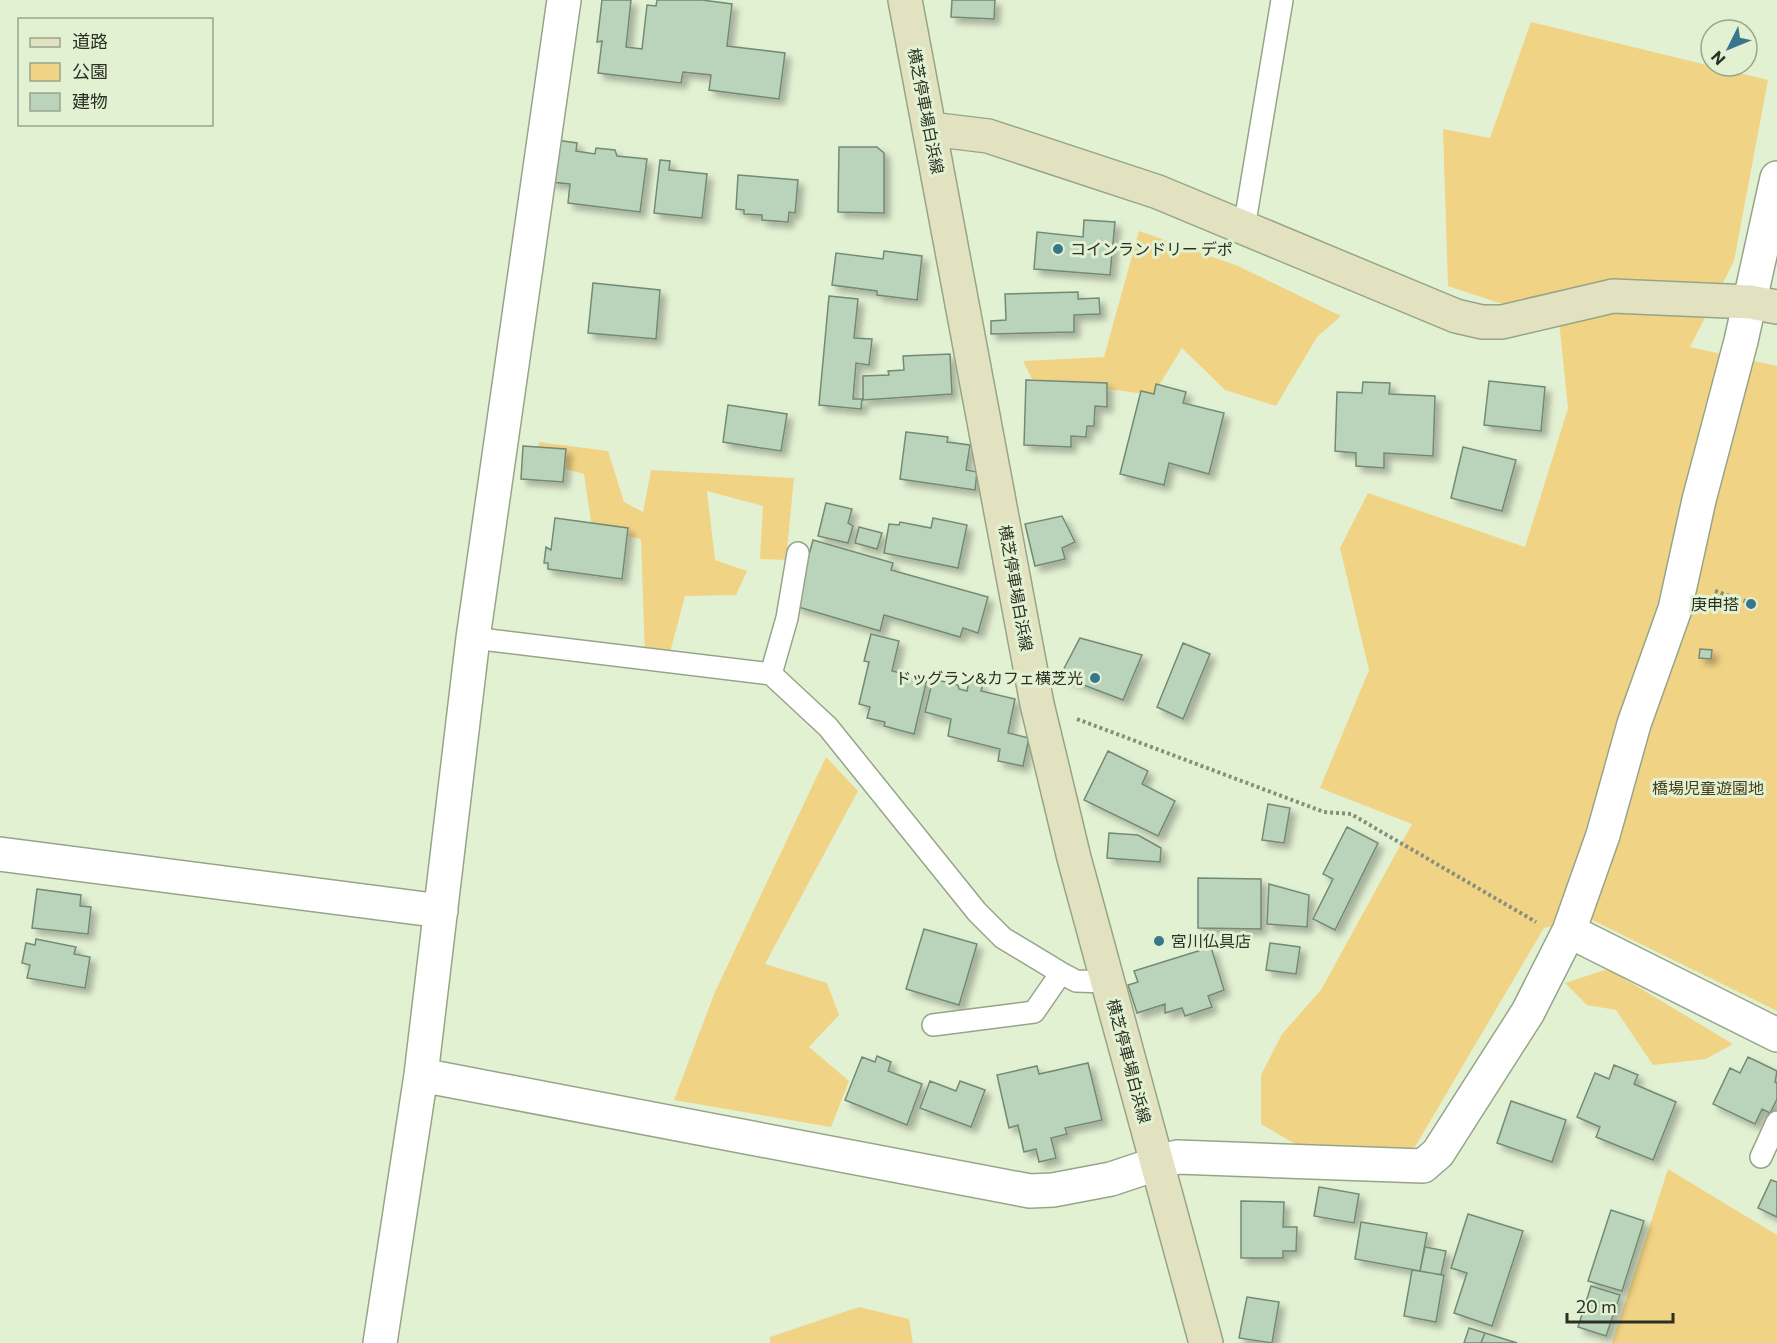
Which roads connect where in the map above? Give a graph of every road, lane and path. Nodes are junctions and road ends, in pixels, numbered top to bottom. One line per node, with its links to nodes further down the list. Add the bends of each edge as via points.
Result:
1 (564, 0): 9 (street)
2 (905, 0): 4 (main road, 横芝停車場白浜線)
3 (1282, 0): 6 (lane)
4 (930, 129): 6 (main road, via 988,136 1158,192); 11 (main road, 横芝停車場白浜線)
5 (1777, 178): 7 (street)
6 (1244, 228): 7 (main road, via 1456,316 1482,322 1502,322 1613,296)
7 (1763, 304): 14 (street, via 1721,421 1675,609)
8 (798, 553): 10 (lane, via 787,618)
9 (473, 638): 10 (lane); 13 (street)
10 (771, 674): 15 (lane, via 828,727 977,912 1003,938)
11 (1037, 704): 14 (path, via 1324,812 1351,814 1553,933); 16 (main road, 横芝停車場白浜線)
12 (0, 854): 13 (street)
13 (441, 911): 19 (street)
14 (1569, 931): 18 (street); 22 (street, via 1528,1012 1438,1153 1423,1166 1217,1157 1178,1158)
15 (1061, 973): 16 (lane, via 1076,981); 17 (lane, via 1034,1012)
16 (1107, 982): 22 (main road, 横芝停車場白浜線)
17 (933, 1025)
18 (1777, 1035)
19 (421, 1075): 22 (street, via 1030,1191 1111,1179); 23 (street)
20 (1777, 1122): 21 (lane)
21 (1761, 1157)
22 (1157, 1164): 24 (main road, 横芝停車場白浜線)
23 (380, 1343)
24 (1206, 1343)

